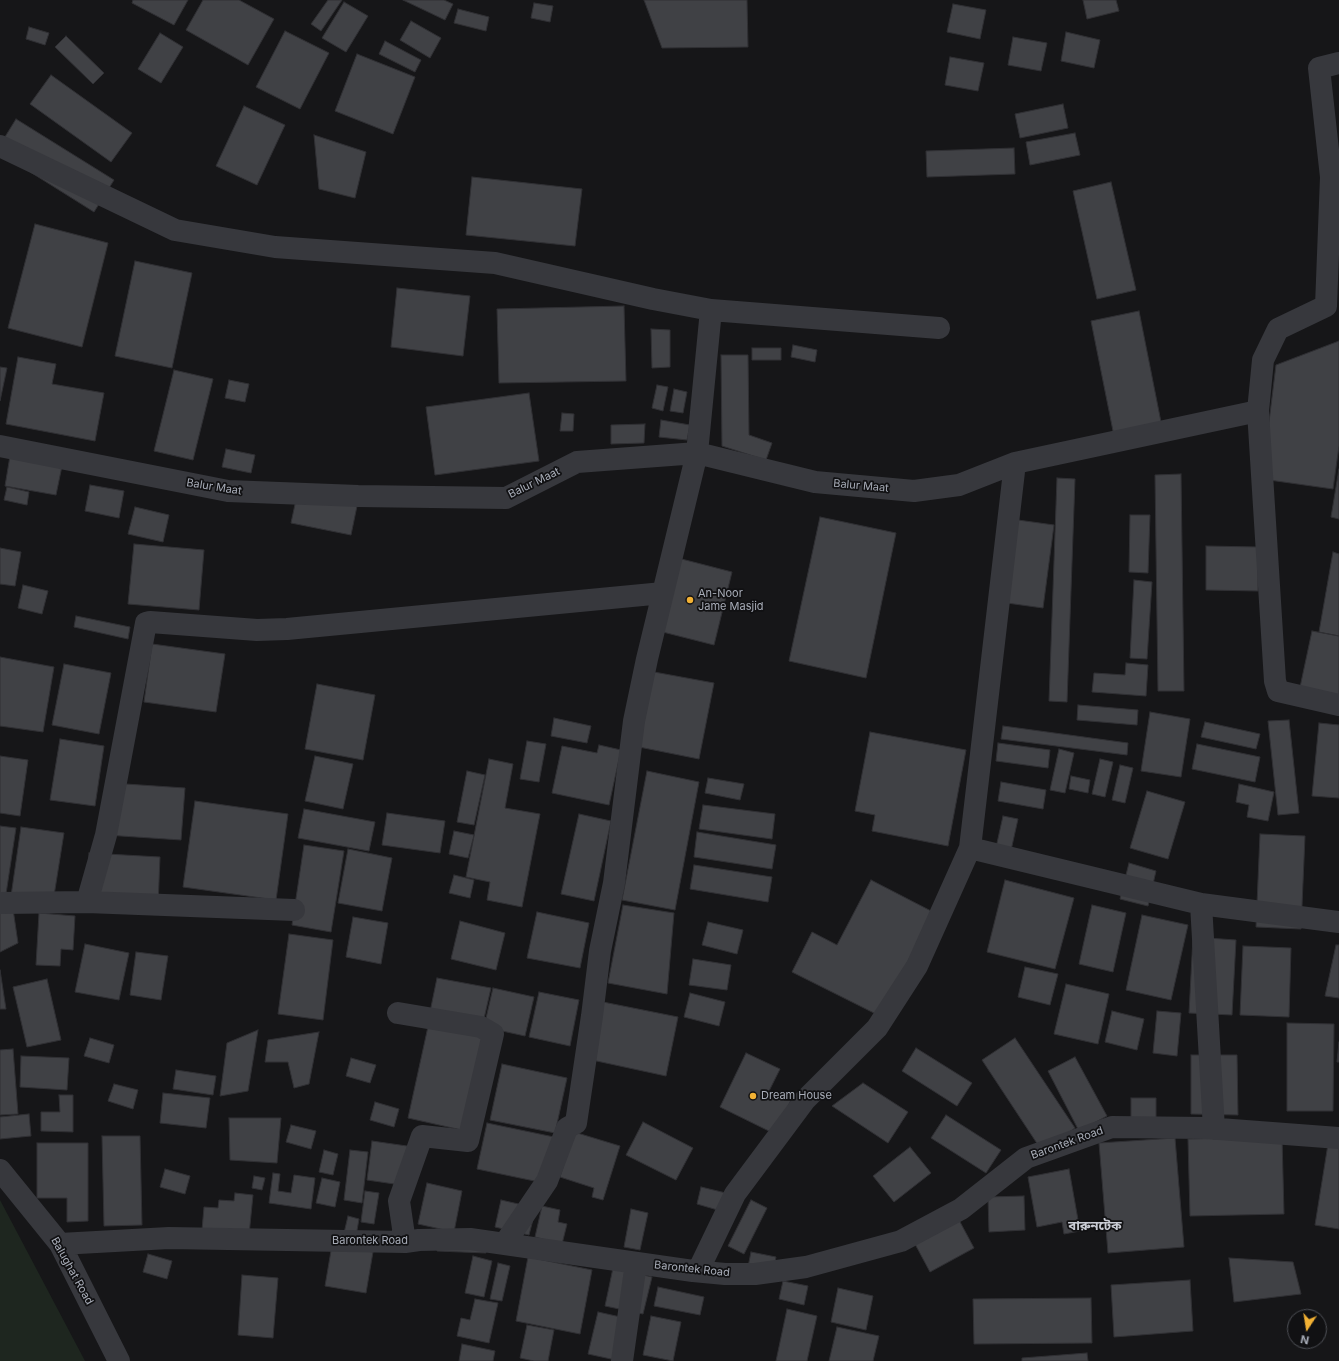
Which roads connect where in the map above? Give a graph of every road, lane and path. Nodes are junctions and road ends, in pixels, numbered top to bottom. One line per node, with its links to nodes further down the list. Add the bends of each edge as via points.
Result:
1 (1339, 63): 5 (street, via 1319,68 1331,177 1326,306 1278,329 1263,360)
2 (0, 146): 3 (street, via 175,230 275,247 494,263)
3 (711, 310): 4 (street); 7 (street)
4 (939, 328)
5 (1258, 411): 8 (street, Balur Maat); 10 (street, via 1275,681 1278,691)
6 (0, 446): 7 (street, Balur Maat, via 228,491 506,498 577,462)
7 (698, 453): 8 (street, Balur Maat, via 815,482 914,491 959,485); 9 (street)
8 (1015, 463): 11 (street)
9 (663, 593): 12 (street, via 287,629 257,630 146,623 106,834); 22 (street, via 634,721 614,884 600,951 576,1124 567,1128 547,1181)
10 (1339, 705)
11 (970, 848): 14 (street); 25 (street, via 917,966 877,1028 805,1100 735,1194)
12 (87, 902): 13 (street); 15 (street)
13 (0, 903)
14 (1201, 904): 16 (street); 18 (street)
15 (294, 910)
16 (1339, 922)
17 (398, 1013): 21 (street, via 481,1027 493,1034 468,1141 422,1136 398,1201)
18 (1214, 1129): 19 (street, Barontek Road); 25 (street, Barontek Road, via 1112,1127 1026,1158 961,1209 901,1241 799,1268 755,1274)
19 (1339, 1138)
20 (0, 1170): 23 (street, Balughat Road)
21 (405, 1242): 22 (street, Barontek Road, via 470,1239); 23 (street, Barontek Road, via 169,1238)
22 (505, 1243): 24 (street, Barontek Road)
23 (60, 1244): 26 (street, Balughat Road)
24 (636, 1263): 25 (street, Barontek Road); 27 (street)
25 (698, 1271)
26 (119, 1361)
27 (622, 1361)

